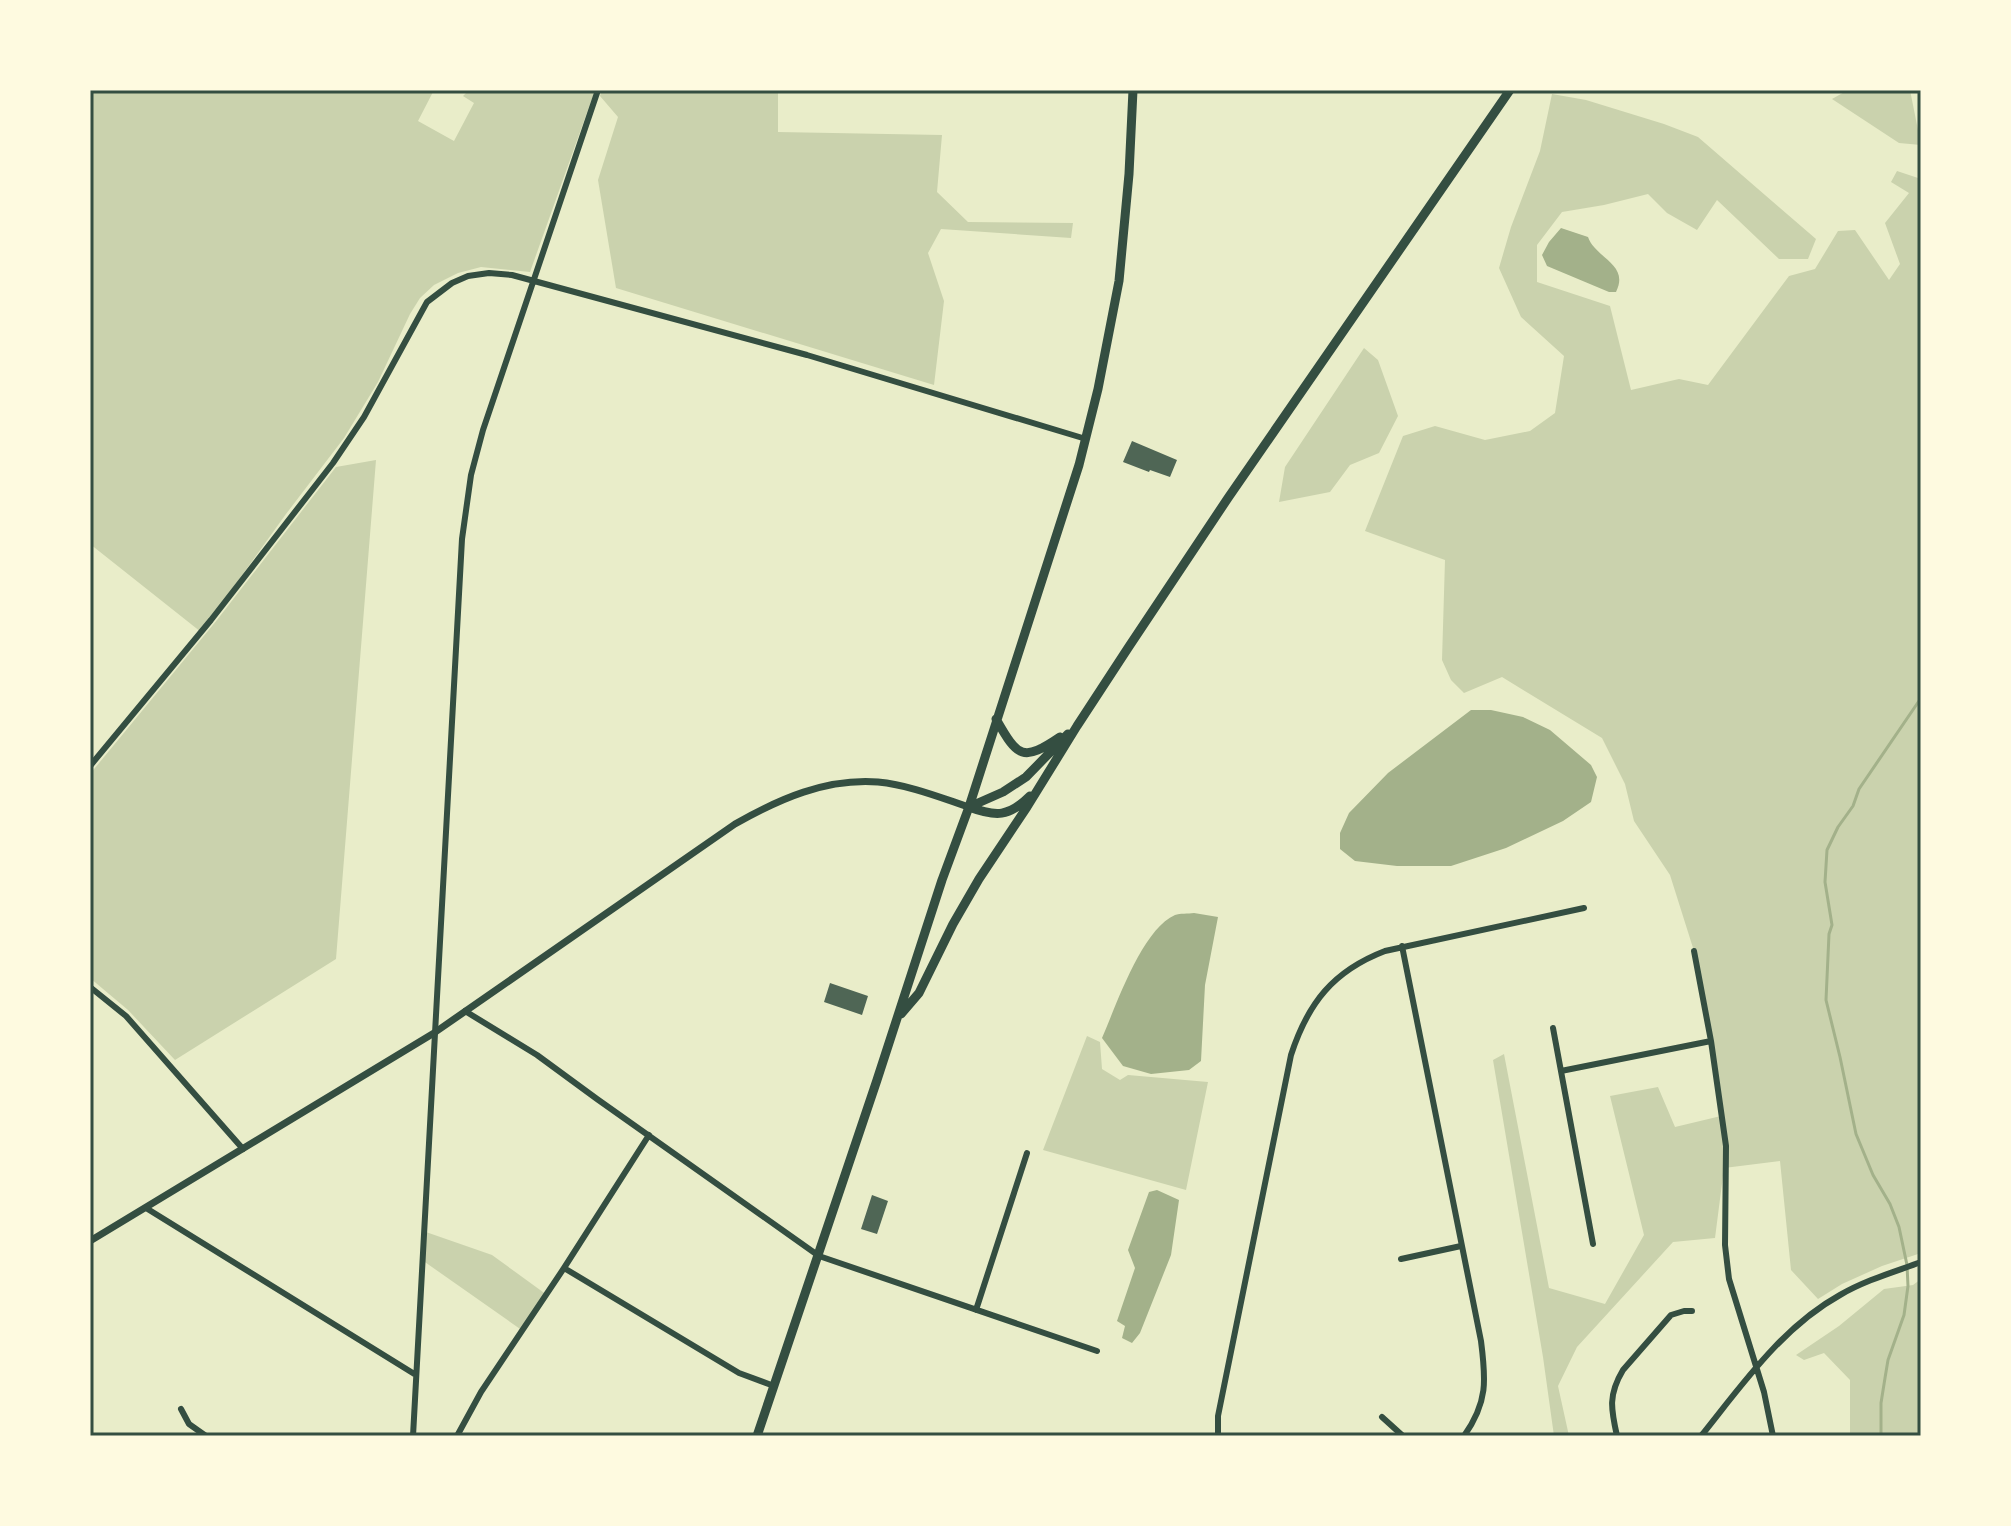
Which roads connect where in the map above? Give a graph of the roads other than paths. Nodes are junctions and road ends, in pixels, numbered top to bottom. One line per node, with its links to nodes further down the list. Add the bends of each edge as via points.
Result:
1 (598, 90): 4 (street)
2 (1133, 90): 5 (main road, via 1119,281)
3 (1510, 90): 7 (main road)
4 (534, 281): 5 (street); 8 (street, via 489,273 468,276 427,302 333,463); 18 (street, via 478,448 465,511)
5 (1086, 439): 6 (main road)
6 (996, 719): 7 (main road, via 1010,743 1025,753 1042,749); 10 (main road)
7 (1077, 726): 9 (main road); 10 (main road, via 1026,777)
8 (90, 766)
9 (1039, 787): 10 (main road, via 1007,813); 16 (main road, via 967,898 919,993)
10 (969, 807): 15 (street, via 873,782 792,795 735,824); 16 (main road)
11 (1584, 908): 12 (street)
12 (1402, 946): 27 (street); 44 (street, via 1370,957 1339,977 1311,1007 1299,1031)
13 (1694, 951): 19 (street)
14 (90, 987): 22 (street, via 126,1016)
15 (465, 1011): 18 (street); 21 (street)
16 (899, 1016): 28 (main road)
17 (1553, 1028): 20 (street)
18 (434, 1033): 22 (street); 36 (street)
19 (1711, 1041): 20 (street); 35 (street, via 1726,1146 1729,1279)
20 (1561, 1071): 26 (street)
21 (649, 1135): 28 (street); 31 (street)
22 (243, 1149): 24 (street)
23 (1027, 1153): 32 (street)
24 (146, 1208): 25 (street); 36 (street)
25 (90, 1241)
26 (1593, 1244)
27 (1461, 1246): 29 (street); 46 (street, via 1485,1374 1482,1405)
28 (819, 1256): 32 (street); 37 (main road)
29 (1401, 1259)
30 (1921, 1262): 35 (street, via 1824,1305)
31 (564, 1268): 37 (street, via 739,1373); 42 (street)
32 (976, 1310): 34 (street)
33 (1692, 1311): 47 (street, via 1671,1315 1617,1380 1611,1402)
34 (1097, 1351)
35 (1756, 1368): 48 (street); 49 (street)
36 (416, 1375): 41 (street)
37 (774, 1386): 43 (main road)
38 (181, 1409): 40 (street, via 189,1424)
39 (1382, 1417): 45 (street)
40 (206, 1436)
41 (413, 1436)
42 (457, 1436)
43 (757, 1436)
44 (1218, 1436)
45 (1403, 1436)
46 (1464, 1436)
47 (1617, 1436)
48 (1701, 1436)
49 (1773, 1436)

